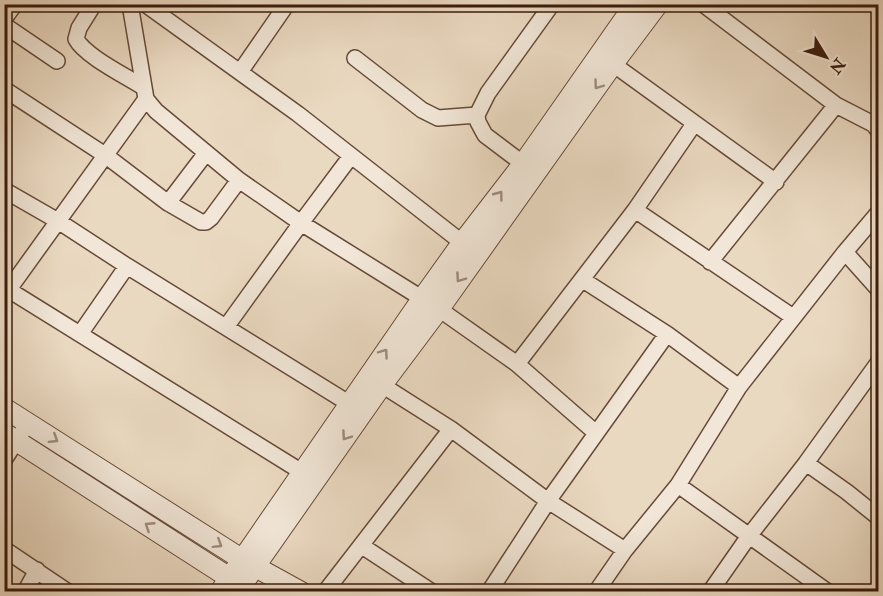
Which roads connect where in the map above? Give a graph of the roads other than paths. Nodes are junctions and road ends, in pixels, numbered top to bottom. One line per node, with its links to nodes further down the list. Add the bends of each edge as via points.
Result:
1 (15, 4): 10 (street)
2 (93, 4): 17 (street, via 79,28 76,39 80,46)
3 (130, 4): 17 (street)
4 (145, 4): 15 (street)
5 (287, 4): 15 (street)
6 (552, 4): 19 (street, via 488,93)
7 (635, 4): 13 (street)
8 (658, 4): 13 (street)
9 (703, 4): 18 (street)
10 (4, 19)
11 (4, 25): 14 (street)
12 (355, 58): 19 (street, via 431,116)
13 (606, 59): 20 (street); 25 (street)
14 (57, 61)
15 (240, 72): 24 (street)
16 (4, 88): 23 (street)
17 (144, 93): 22 (street, via 156,111); 23 (street)
18 (836, 105): 21 (street); 27 (street)
19 (477, 115): 25 (street, via 486,135)
20 (694, 124): 27 (street); 30 (street)
21 (877, 125)
22 (207, 153): 26 (street); 29 (street)
23 (105, 156): 29 (street); 32 (street)
24 (351, 156): 33 (street); 34 (street)
25 (529, 168): 34 (street)
26 (239, 180): 29 (street, via 206,222); 33 (street)
27 (776, 182): 36 (street)
28 (4, 190): 32 (street)
29 (168, 202)
30 (635, 210): 36 (street); 38 (street)
31 (879, 213): 35 (street)
32 (58, 221): 37 (street); 40 (street)
33 (301, 223): 41 (street); 43 (street)
34 (469, 248): 41 (street)
35 (845, 252): 39 (street); 42 (street)
36 (710, 262): 42 (street)
37 (127, 266): 43 (street); 44 (street)
38 (583, 280): 45 (street); 47 (street)
39 (879, 290)
40 (6, 291): 44 (street)
41 (430, 304): 47 (street); 48 (street)
42 (793, 317): 49 (street)
43 (226, 327): 51 (street)
44 (80, 334): 58 (street)
45 (667, 334): 49 (street); 54 (street)
46 (879, 363): 57 (street)
47 (517, 364): 54 (street)
48 (375, 381): 51 (street); 53 (street)
49 (740, 387): 59 (street)
50 (4, 408): 52 (street)
51 (356, 408): 58 (street)
52 (28, 423): 55 (street); 66 (street, one-way to 66)
53 (451, 429): 60 (street); 63 (street)
54 (596, 434): 60 (street)
55 (11, 437): 56 (street); 68 (street, one-way to 55)
56 (4, 459)
57 (806, 463): 61 (street); 62 (street)
58 (309, 476): 66 (street)
59 (678, 485): 62 (street); 65 (street)
60 (548, 501): 65 (street); 74 (street)
61 (879, 517)
62 (749, 536): 76 (street); 77 (street)
63 (362, 546): 72 (street); 73 (street)
64 (4, 549): 67 (street)
65 (625, 550): 75 (street)
66 (248, 563): 68 (street); 71 (street)
67 (38, 570): 69 (street); 70 (street)
68 (236, 588)
69 (25, 591)
70 (68, 591)
71 (301, 591)
72 (325, 591)
73 (432, 591)
74 (489, 591)
75 (596, 591)
76 (710, 591)
77 (828, 591)

